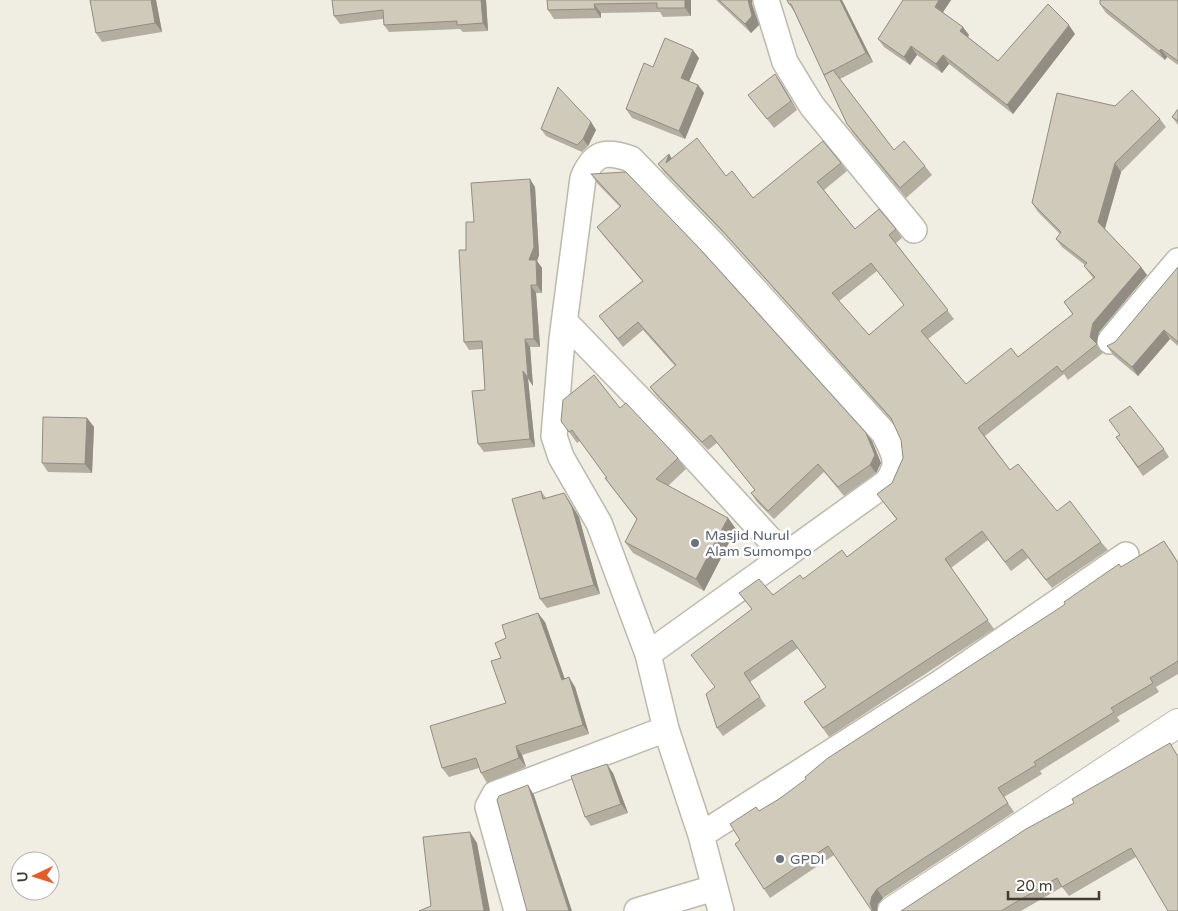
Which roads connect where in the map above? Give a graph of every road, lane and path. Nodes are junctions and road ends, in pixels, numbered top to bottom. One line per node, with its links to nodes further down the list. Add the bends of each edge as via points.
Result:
1 (766, 0): 2 (street, via 785,62 812,106)
2 (914, 230)
3 (1178, 261): 5 (street)
4 (565, 322): 6 (street); 6 (street, via 583,178 593,159 617,154 631,159 715,246 884,433 895,455 896,466 886,483); 8 (street, via 554,436 562,457 599,523)
5 (1110, 341)
6 (785, 556): 8 (street)
7 (1126, 556): 11 (street, via 940,683)
8 (648, 654): 9 (street)
9 (666, 729): 11 (street); 13 (street, via 495,794 488,807)
10 (1175, 731): 15 (street)
11 (701, 835): 12 (street)
12 (717, 899): 14 (street)
13 (517, 911)
14 (636, 911)
15 (892, 911)

